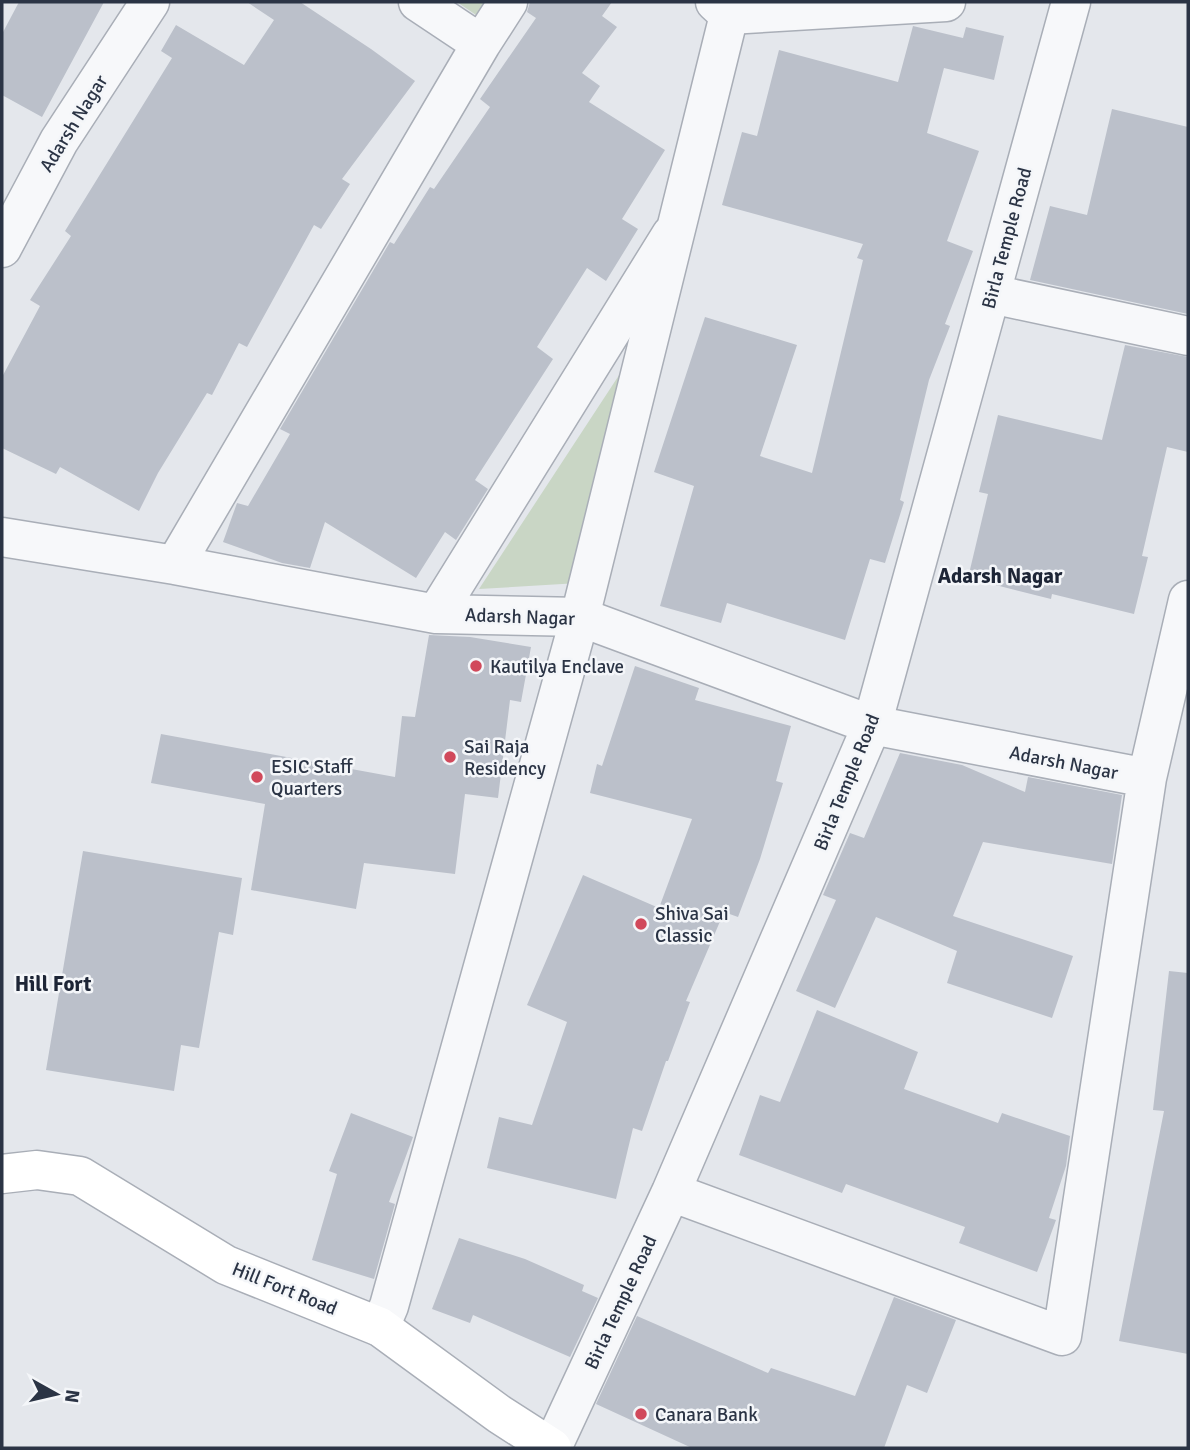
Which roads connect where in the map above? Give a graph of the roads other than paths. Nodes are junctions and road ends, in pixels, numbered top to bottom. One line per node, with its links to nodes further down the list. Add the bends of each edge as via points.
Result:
1 (150, 2): 9 (street, Adarsh Nagar, via 59,141)
2 (418, 2): 7 (street)
3 (508, 2): 7 (street)
4 (946, 2): 6 (street)
5 (1071, 2): 10 (street, Birla Temple Road)
6 (722, 8): 8 (street)
7 (481, 44): 13 (street)
8 (676, 227): 15 (street); 16 (street)
9 (2, 248)
10 (991, 294): 11 (street); 17 (street, Birla Temple Road)
11 (1188, 336)
12 (2, 537): 13 (street, Adarsh Nagar)
13 (175, 565): 15 (street, Adarsh Nagar)
14 (1188, 600): 18 (street)
15 (436, 614): 16 (street, Adarsh Nagar)
16 (580, 617): 17 (street, Adarsh Nagar); 21 (street)
17 (872, 725): 18 (street, Adarsh Nagar); 20 (street, Birla Temple Road)
18 (1147, 778): 20 (street, via 1062,1336)
19 (2, 1174): 21 (main road, Hill Fort Road, via 37,1170 80,1176 226,1265)
20 (671, 1192): 22 (street, Birla Temple Road)
21 (380, 1327): 22 (main road, Hill Fort Road, via 499,1415)
22 (552, 1448)

